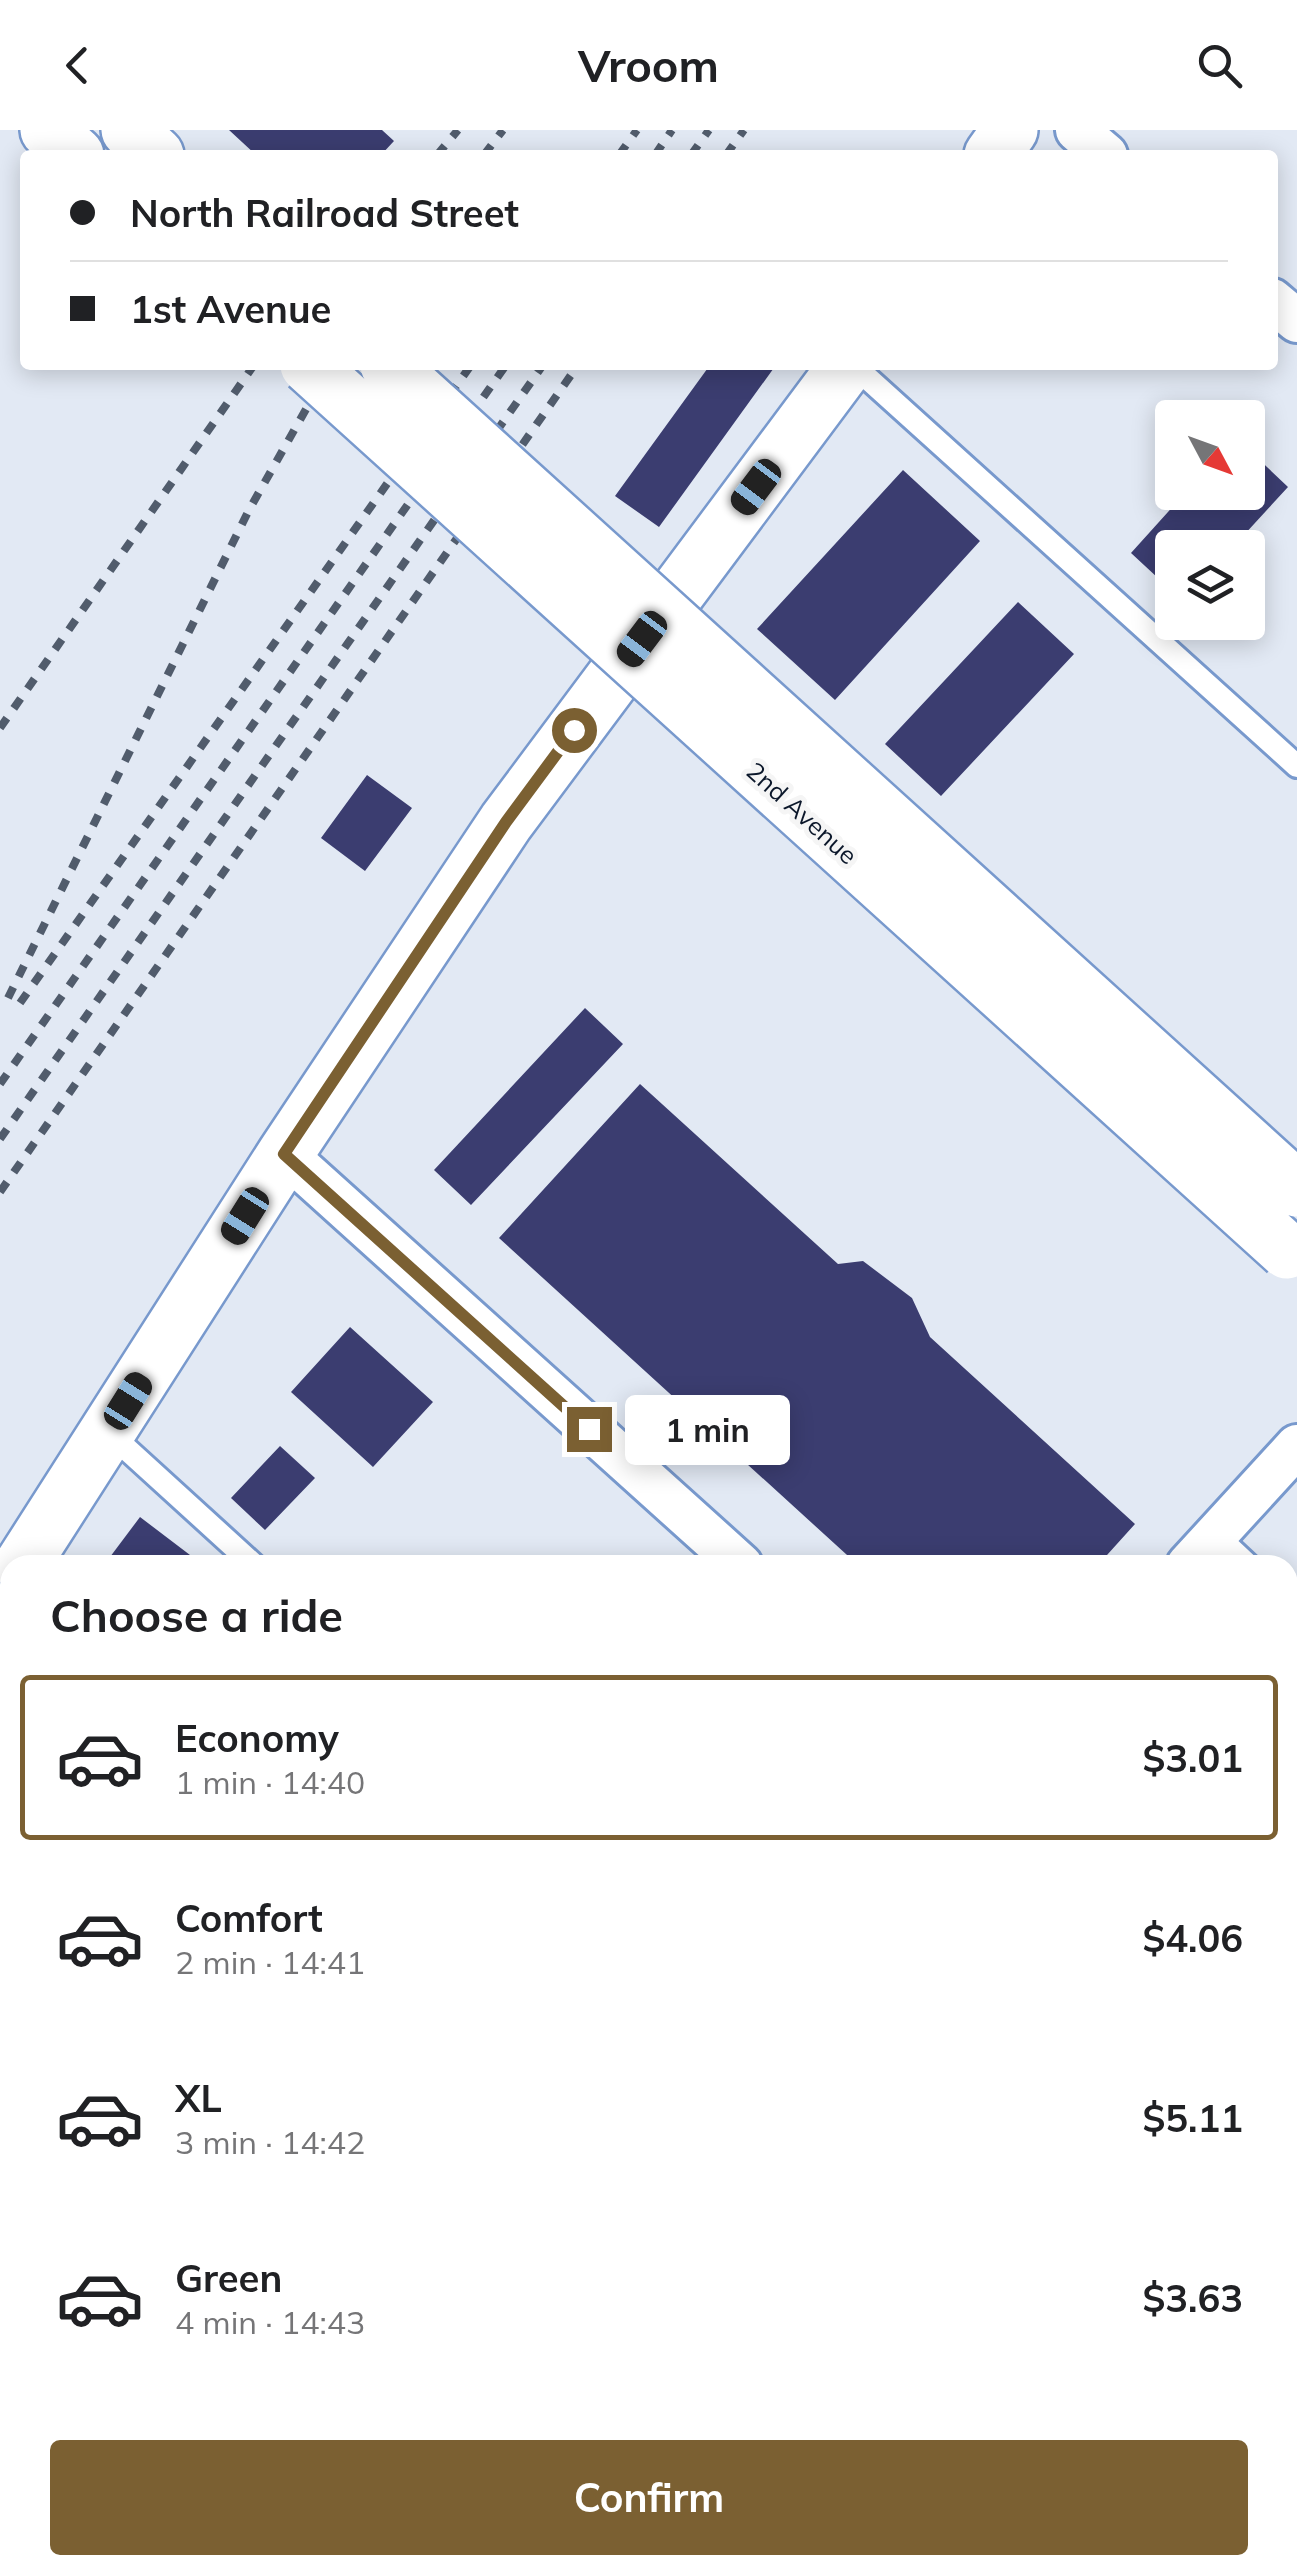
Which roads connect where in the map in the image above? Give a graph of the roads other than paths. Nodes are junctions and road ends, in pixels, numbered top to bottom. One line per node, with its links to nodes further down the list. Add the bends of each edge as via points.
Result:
1 (48, 130): 4 (main road)
2 (129, 130): 5 (main road)
3 (1078, 130): 6 (street)
4 (70, 150)
5 (151, 150)
6 (1100, 150)
7 (314, 370): 14 (main road, 2nd Avenue, bridge)
8 (394, 370): 13 (main road, bridge)
9 (846, 370): 12 (main road, via 506,822)
10 (856, 370): 11 (lane)
11 (1297, 766)
12 (284, 1154): 15 (main road); 20 (street)
13 (1297, 1188)
14 (1292, 1256)
15 (108, 1432): 18 (main road); 19 (lane)
16 (1297, 1446): 17 (street)
17 (1202, 1550)
18 (28, 1555)
19 (243, 1555)
20 (730, 1555)

